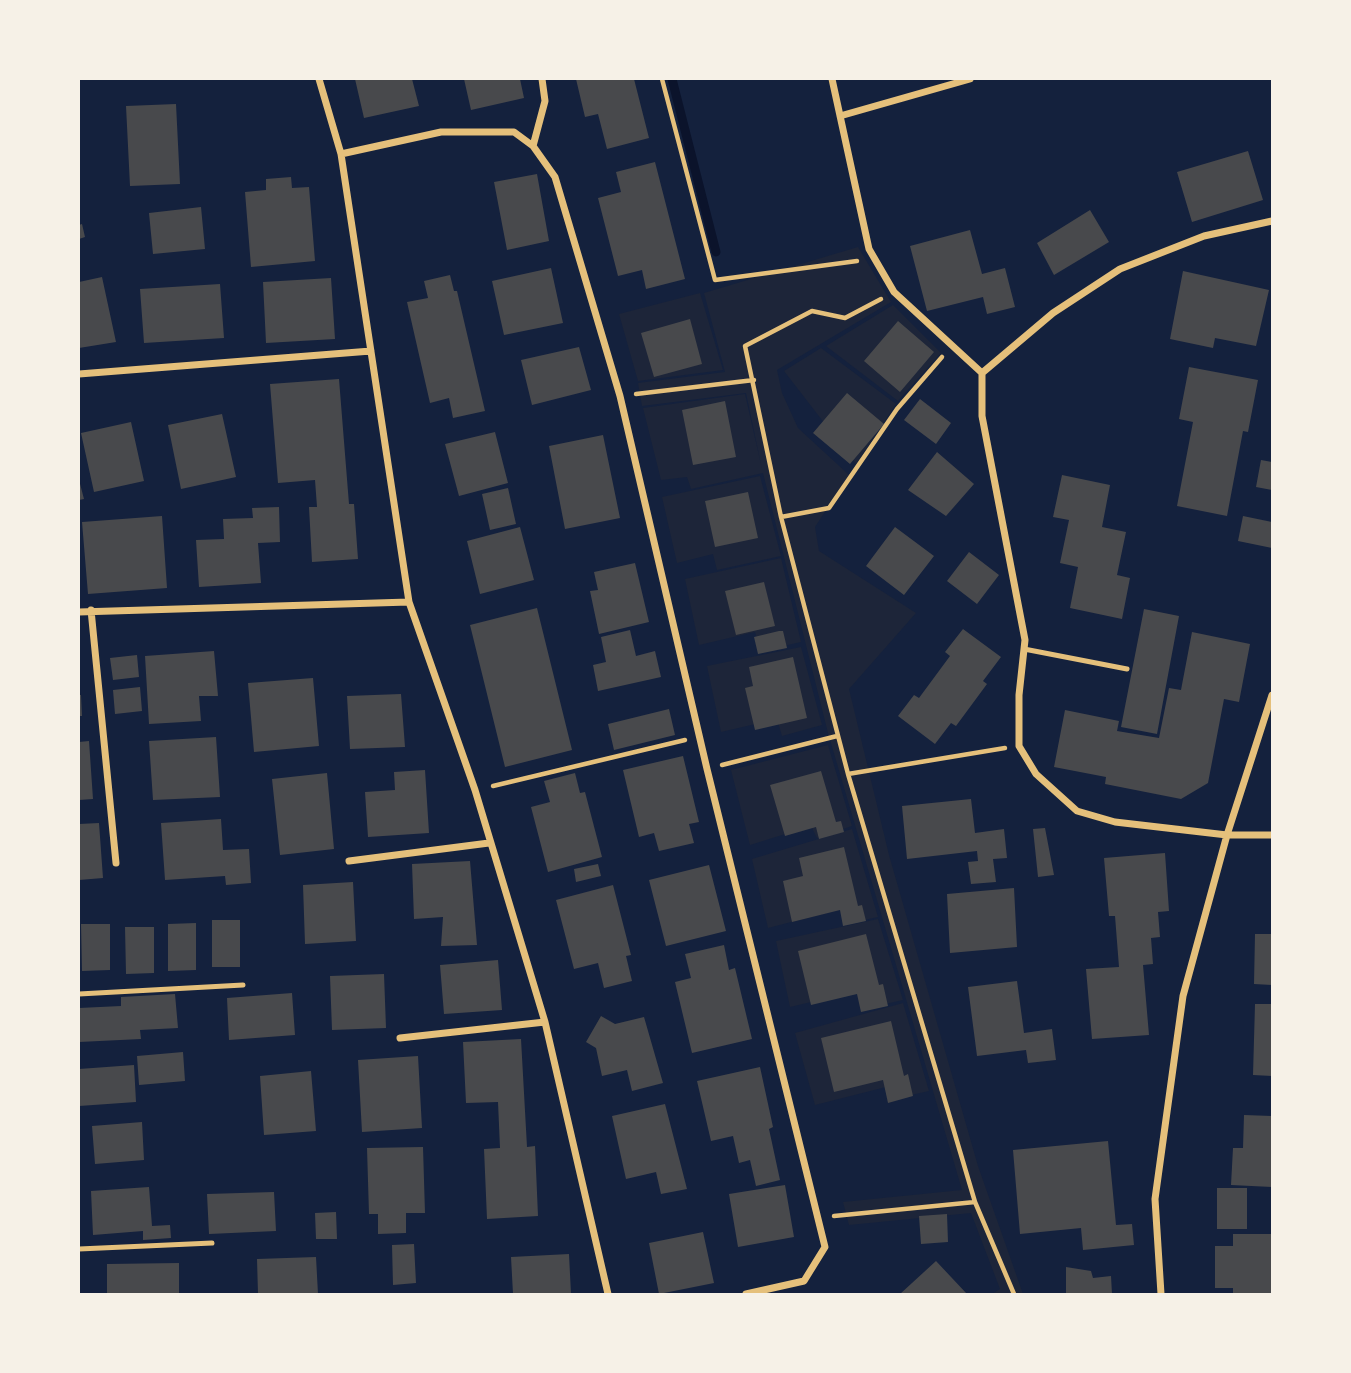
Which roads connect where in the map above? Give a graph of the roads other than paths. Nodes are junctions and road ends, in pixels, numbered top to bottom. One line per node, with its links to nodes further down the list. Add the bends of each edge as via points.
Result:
1 (319, 79): 7 (street)
2 (542, 79): 6 (street, via 545,101)
3 (832, 79): 5 (street)
4 (970, 79): 5 (street)
5 (840, 116): 10 (street, via 875,259 894,292)
6 (533, 146): 7 (street, via 514,132 453,131); 30 (street, via 555,177 620,396 699,737 820,1217 825,1247 804,1281)
7 (341, 154): 9 (street)
8 (1272, 221): 10 (street, via 1204,236 1120,269 1053,313)
9 (371, 351): 11 (street); 12 (street)
10 (982, 373): 15 (street, via 982,416 1026,640)
11 (79, 374)
12 (409, 602): 13 (street); 20 (street)
13 (91, 610): 14 (street); 22 (street)
14 (79, 612)
15 (1024, 649): 16 (lane); 18 (street, via 1019,746 1036,774 1077,811 1115,822)
16 (1127, 669)
17 (1272, 695): 18 (street)
18 (1227, 835): 19 (street); 31 (street, via 1183,996 1155,1199)
19 (1272, 835)
20 (489, 843): 21 (street); 25 (street)
21 (349, 861)
22 (117, 863)
23 (243, 985): 24 (lane)
24 (79, 994)
25 (545, 1023): 26 (street); 29 (street)
26 (400, 1038)
27 (212, 1243): 28 (lane)
28 (79, 1249)
29 (608, 1294)
30 (746, 1294)
31 (1161, 1294)

